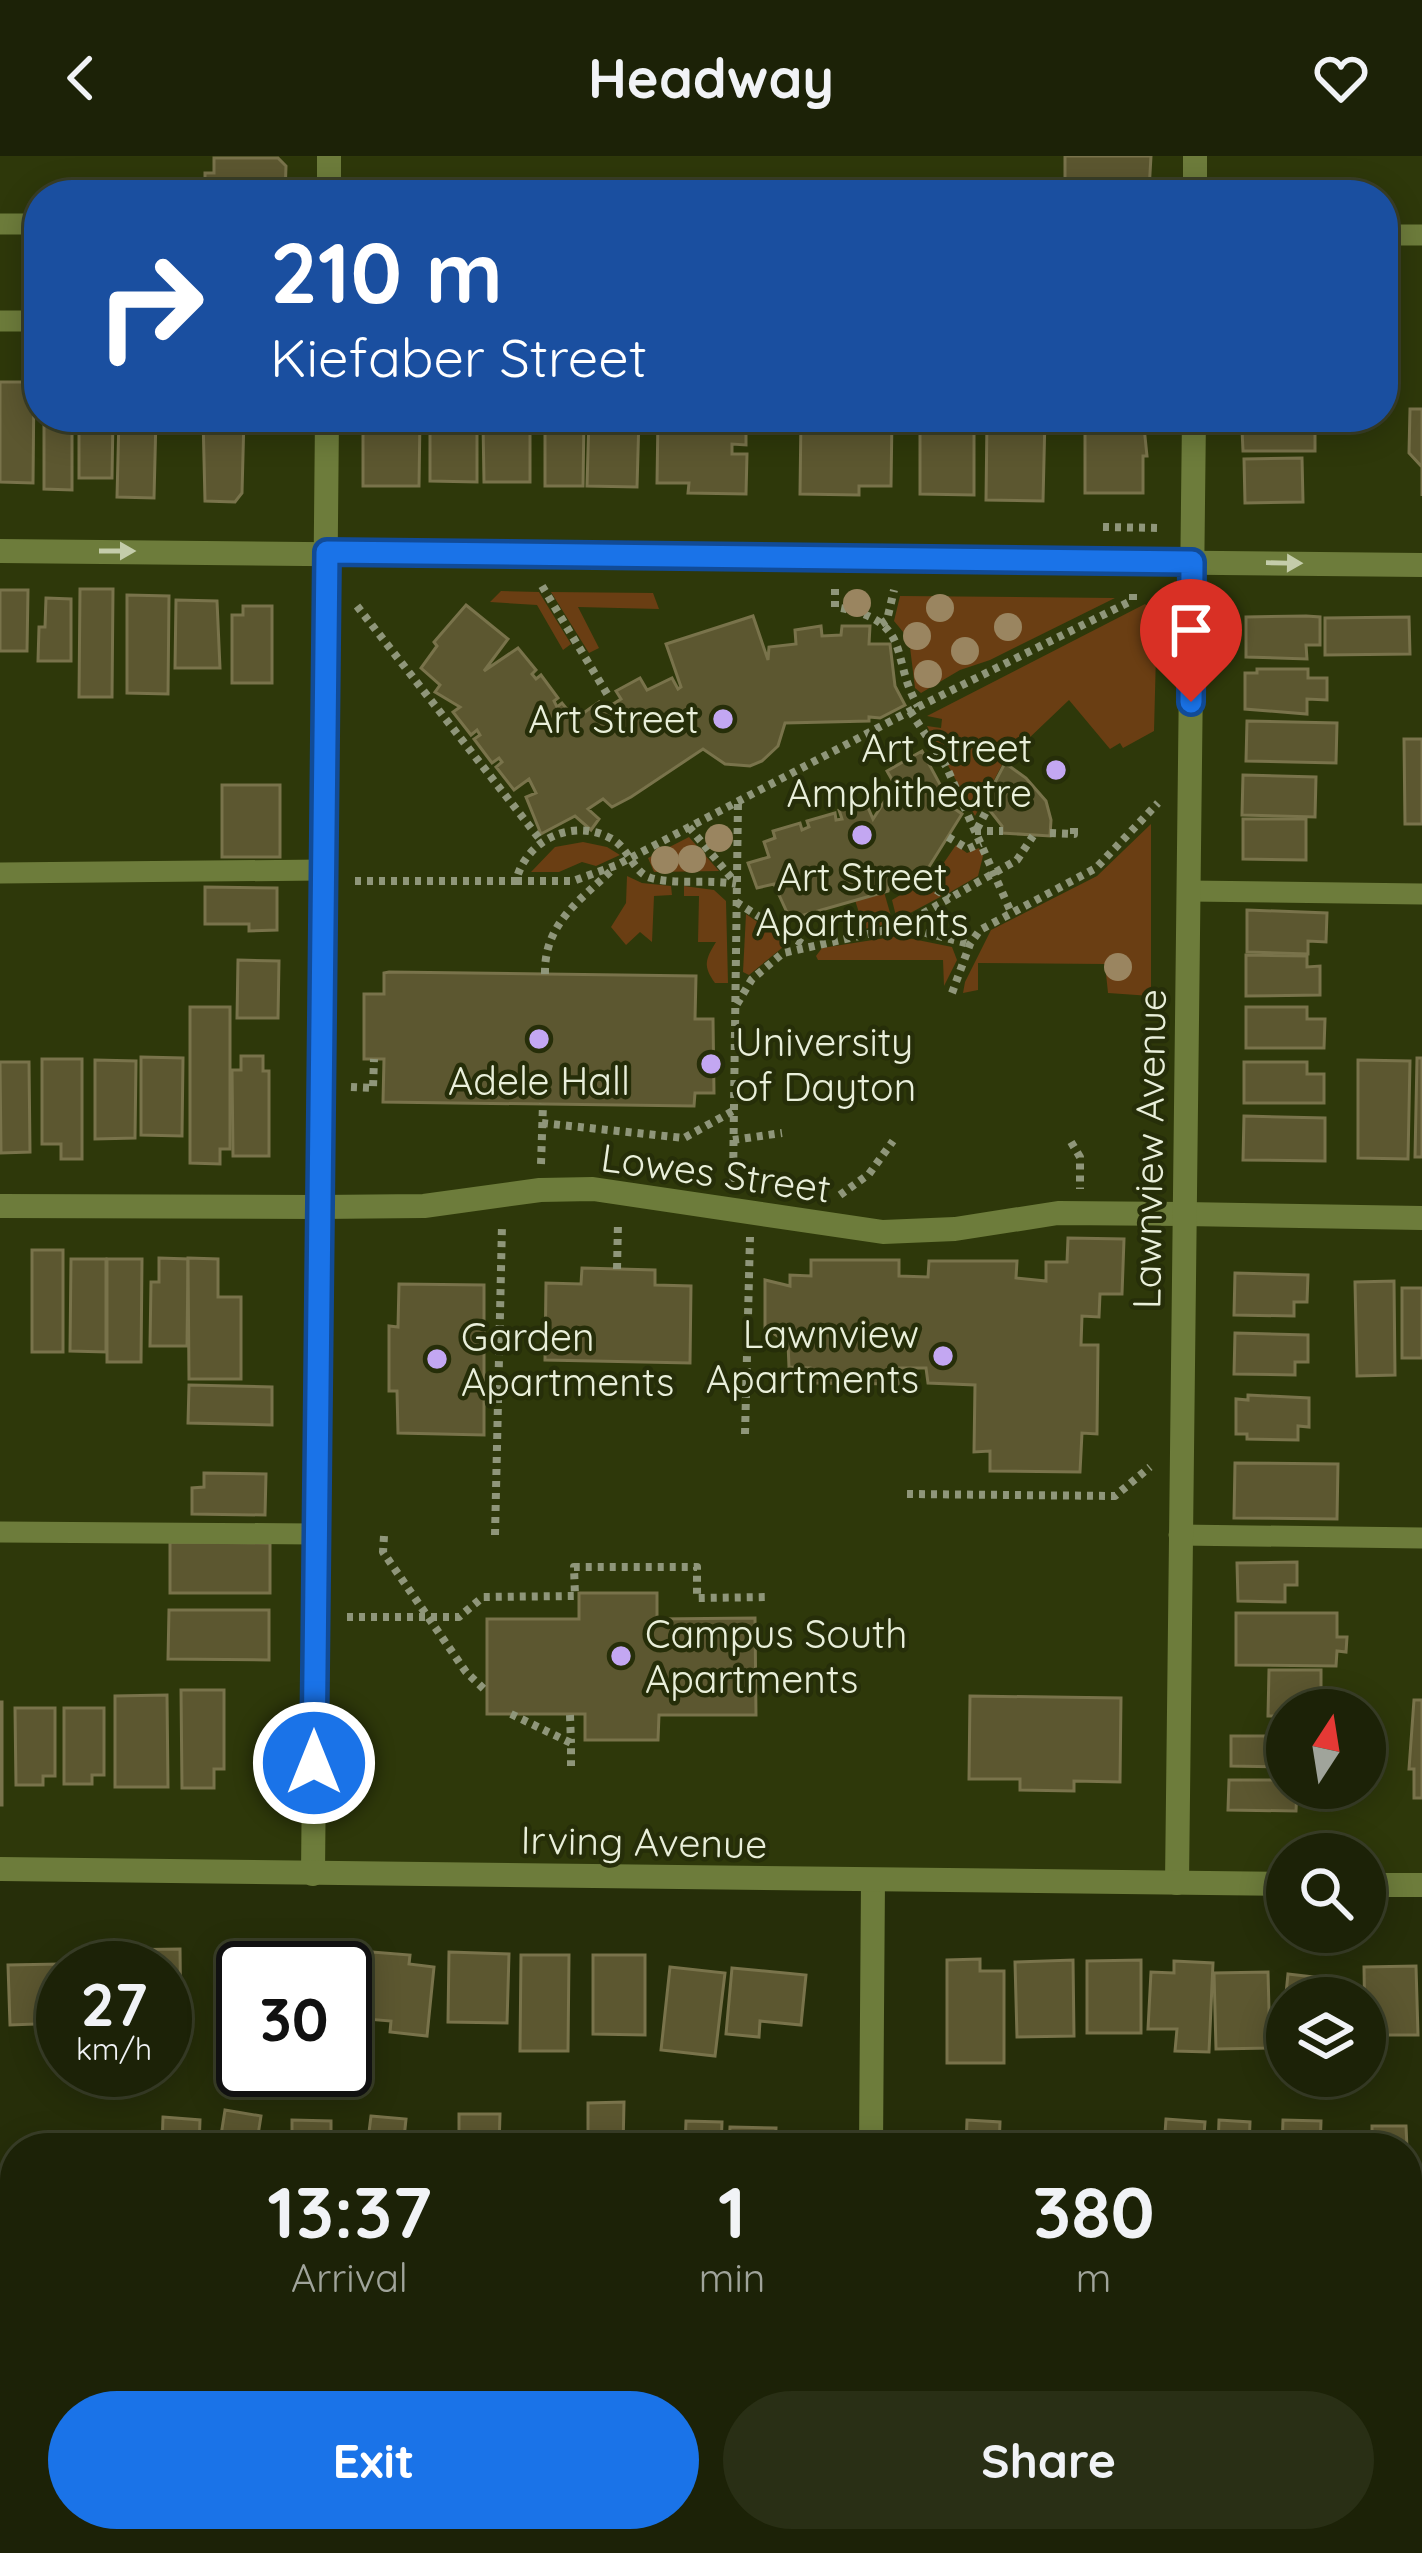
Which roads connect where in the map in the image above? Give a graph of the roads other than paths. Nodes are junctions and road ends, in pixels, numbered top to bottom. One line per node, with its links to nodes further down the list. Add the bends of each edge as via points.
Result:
1 (328, 432): 4 (street)
2 (1194, 432): 5 (street, Lawnview Avenue)
3 (0, 551): 4 (street, one-way to 4)
4 (327, 552): 5 (street); 7 (street)
5 (1192, 562): 6 (street, one-way to 6); 9 (street, Lawnview Avenue)
6 (1422, 565)
7 (323, 870): 8 (lane); 12 (street)
8 (0, 873)
9 (1189, 891): 10 (lane); 13 (street, Lawnview Avenue)
10 (1422, 895)
11 (0, 1206): 12 (street, Lowes Street)
12 (320, 1208): 13 (street, Lowes Street, via 619,1191 904,1232 1058,1213); 16 (street)
13 (1184, 1214): 14 (street, Lowes Street); 17 (street, Lawnview Avenue)
14 (1422, 1218)
15 (0, 1532): 16 (lane)
16 (315, 1534): 20 (street)
17 (1179, 1535): 18 (lane); 22 (street, Lawnview Avenue)
18 (1422, 1538)
19 (0, 1870): 20 (street, Irving Avenue)
20 (313, 1874): 21 (street, Irving Avenue)
21 (873, 1880): 22 (street, Irving Avenue); 26 (street)
22 (1177, 1883): 23 (street, Irving Avenue)
23 (1266, 1884)
24 (1386, 1885): 25 (street)
25 (1422, 1885)
26 (871, 2133)

